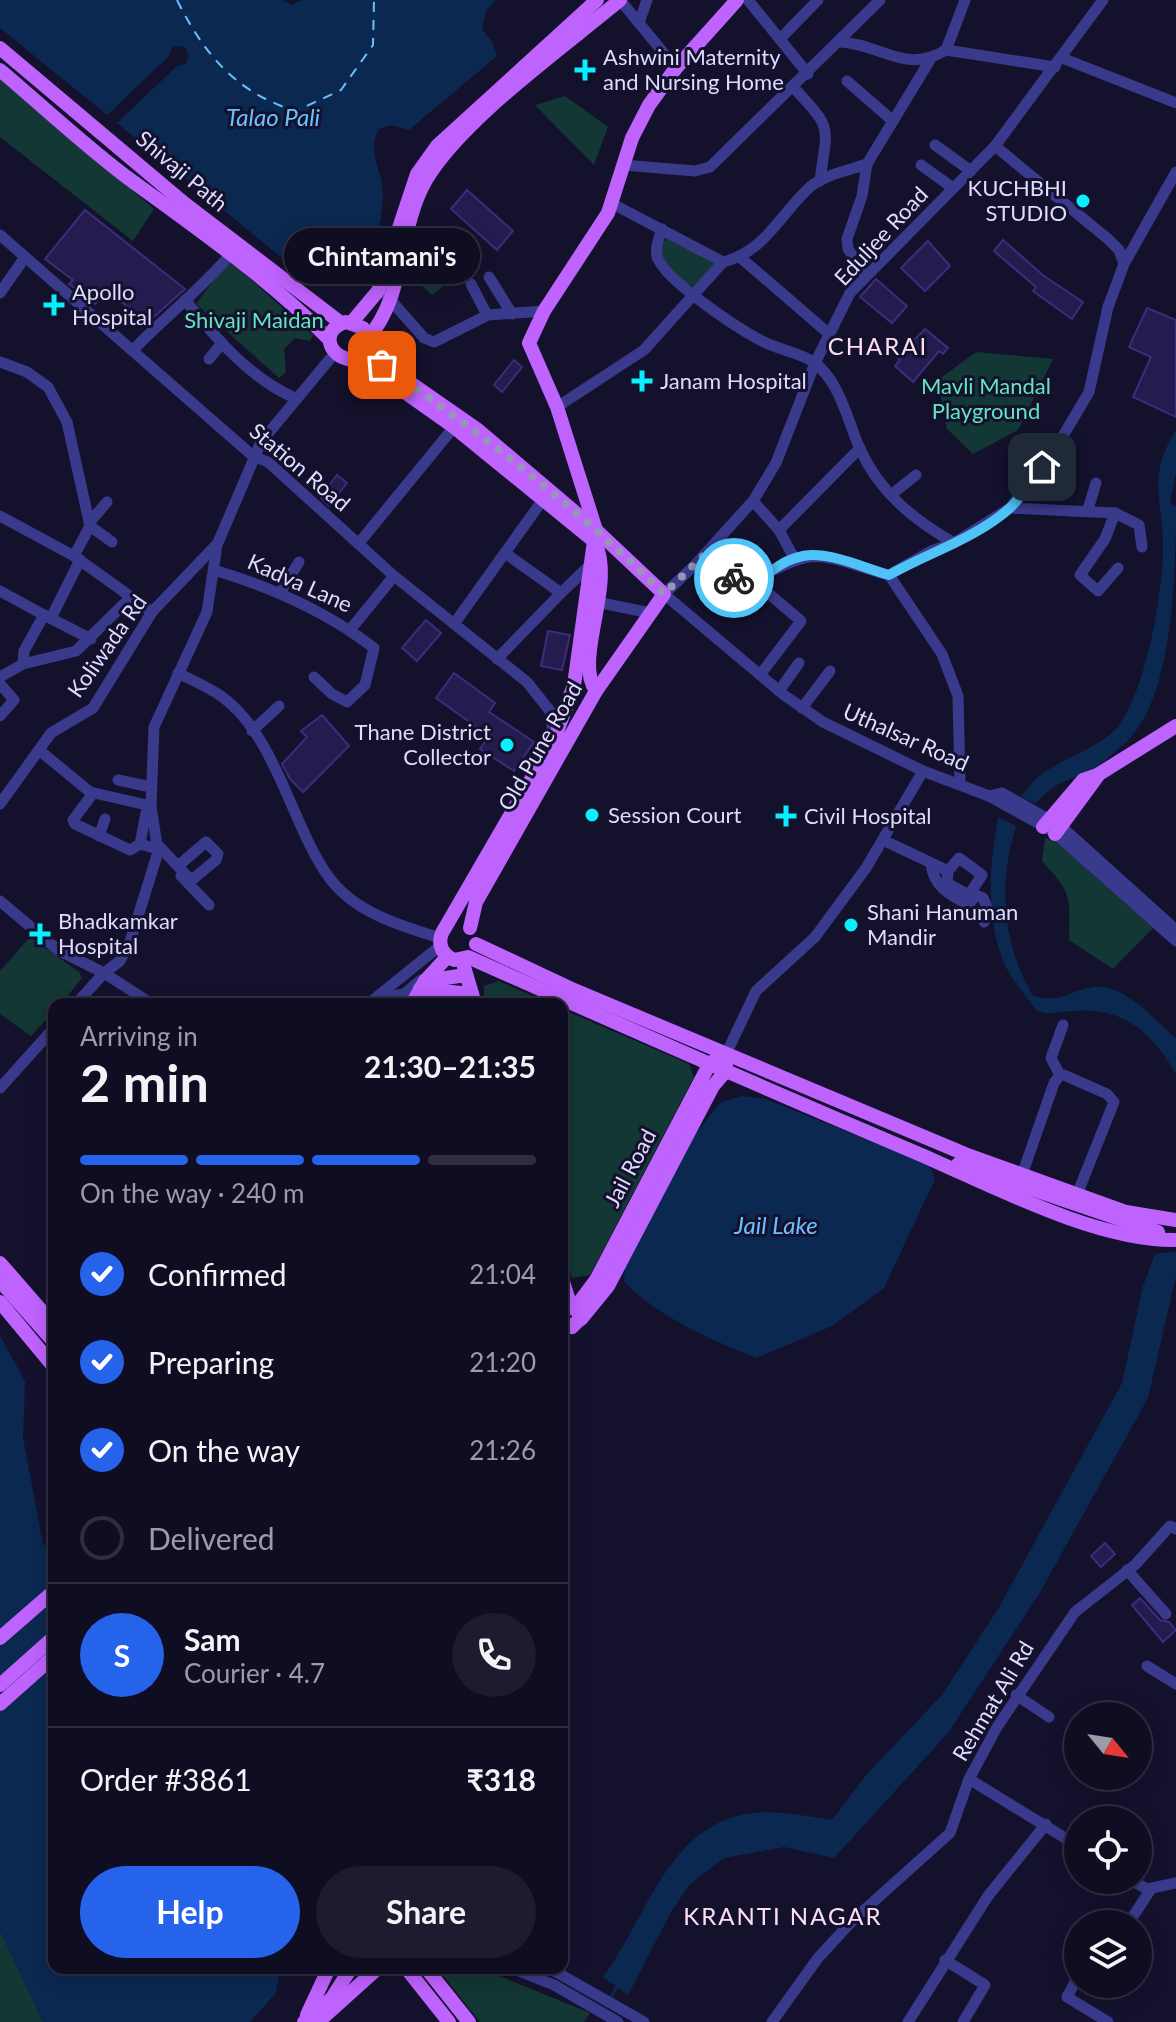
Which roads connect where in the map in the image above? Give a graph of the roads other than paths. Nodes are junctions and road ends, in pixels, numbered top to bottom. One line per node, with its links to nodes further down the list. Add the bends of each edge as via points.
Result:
1 (597, 0): 44 (main road, via 437,146 417,174)
2 (620, 0): 10 (street); 47 (main road, via 491,108 445,154 425,181 411,217)
3 (647, 0): 10 (street)
4 (737, 0): 17 (main road)
5 (748, 0): 11 (street)
6 (818, 0): 11 (street)
7 (879, 0): 12 (street)
8 (965, 0): 14 (street)
9 (1103, 0): 16 (street, Eduljee Road)
10 (640, 20): 17 (street)
11 (780, 39): 19 (street)
12 (840, 42): 15 (street, via 913,63); 19 (street)
13 (0, 48): 52 (main road, Shivaji Path, via 184,203)
14 (946, 50): 15 (street); 16 (street)
15 (930, 60): 23 (street)
16 (1058, 63): 22 (street); 25 (street, Eduljee Road)
17 (676, 68): 27 (main road, via 649,105)
18 (0, 70): 36 (main road, Shivaji Path, via 131,180)
19 (808, 74): 21 (street)
20 (847, 81): 23 (street)
21 (794, 88): 27 (street, via 710,167 695,171); 31 (street, via 827,130)
22 (1176, 103)
23 (893, 121): 26 (street)
24 (935, 145): 29 (street)
25 (995, 146): 29 (street, Eduljee Road); 40 (street, via 1108,239)
26 (867, 164): 31 (street); 41 (street, via 847,239)
27 (623, 165): 33 (main road)
28 (921, 165): 32 (street)
29 (971, 171): 32 (street, Eduljee Road)
30 (1176, 172): 40 (street)
31 (820, 181): 38 (street)
32 (953, 188): 41 (street, Eduljee Road)
33 (611, 203): 34 (street); 49 (main road)
34 (662, 229): 39 (street); 46 (street, via 658,259)
35 (0, 235): 37 (street, Station Road)
36 (231, 254): 48 (street); 55 (main road, Shivaji Path, via 296,306)
37 (25, 257): 45 (street); 56 (street, Station Road)
38 (741, 258): 39 (street); 53 (street)
39 (723, 262): 46 (street)
40 (1124, 264): 72 (street, via 1108,307 1089,392)
41 (865, 274): 53 (street, Eduljee Road)
42 (489, 277): 50 (street)
43 (471, 284): 51 (street)
44 (378, 291): 47 (street); 52 (main road)
45 (0, 293)
46 (695, 294): 60 (street, via 763,342); 62 (street, via 644,350)
47 (392, 299): 51 (street, via 424,338 434,342); 57 (main road)
48 (185, 300): 54 (street); 56 (street)
49 (544, 311): 50 (street); 62 (main road, via 529,343)
50 (512, 314): 51 (street)
51 (487, 315)
52 (346, 322): 55 (main road, via 333,329); 57 (main road, via 363,328)
53 (828, 333): 60 (street, Eduljee Road)
54 (222, 343): 58 (street); 61 (street, via 265,382)
55 (332, 347): 57 (main road, via 345,360); 61 (street)
56 (133, 350): 65 (street, Station Road)
57 (364, 350): 63 (main road); 78 (main road, via 478,430)
58 (209, 359)
59 (0, 362): 76 (street, via 27,372 56,400 67,422)
60 (815, 363): 64 (street, via 830,380); 70 (street, Eduljee Road, via 776,463)
61 (295, 398): 65 (street)
62 (557, 407): 78 (main road)
63 (454, 427): 69 (main road); 80 (street)
64 (860, 448): 68 (street); 77 (street)
65 (253, 456): 80 (street, Station Road, via 268,462); 82 (street)
66 (916, 475): 68 (street)
67 (1096, 483): 73 (street)
68 (891, 495): 81 (street, via 909,515)
69 (542, 501): 78 (main road); 84 (street)
70 (753, 501): 77 (street); 85 (street, Eduljee Road)
71 (107, 502): 76 (street)
72 (1010, 508): 73 (street); 81 (street)
73 (1088, 509): 74 (street)
74 (1115, 513): 83 (street, via 1139,525); 90 (street, via 1105,539 1080,575 1098,591)
75 (0, 516): 86 (street)
76 (90, 524): 79 (street); 86 (street)
77 (779, 530): 87 (street)
78 (595, 535): 89 (main road, Old Pune Road); 99 (main road); 102 (main road, via 602,565)
79 (112, 542)
80 (359, 543): 94 (street, Station Road)
81 (954, 543): 93 (street)
82 (217, 545): 91 (street); 103 (street, Koliwada Rd)
83 (1142, 547)
84 (505, 553): 98 (street); 106 (street)
85 (704, 555): 92 (street); 99 (street, Eduljee Road)
86 (77, 558): 100 (street); 105 (street)
87 (794, 558): 93 (street, via 815,554); 95 (street)
88 (299, 562): 97 (street)
89 (591, 564): 98 (street); 125 (main road, Old Pune Road, via 574,685)
90 (1118, 568)
91 (214, 570): 97 (street, Kadva Lane); 113 (street, via 207,612)
92 (727, 575): 95 (street); 101 (street)
93 (889, 575): 129 (street, via 942,654 958,696)
94 (394, 576): 106 (street, Station Road); 107 (street, Kadva Lane)
95 (754, 581): 114 (street, via 801,621)
96 (0, 591): 105 (street)
97 (280, 593): 107 (street, Kadva Lane)
98 (561, 593): 109 (street)
99 (664, 594): 104 (main road, Old Pune Road); 114 (street, Uthalsar Road)
100 (131, 597): 103 (street); 108 (street)
101 (707, 598)
102 (597, 602): 104 (street); 118 (main road, via 590,660)
103 (152, 612): 126 (street, Koliwada Rd, via 93,708 51,733)
104 (650, 613): 118 (main road, Old Pune Road)
105 (47, 616): 108 (street); 111 (street, via 24,651)
106 (454, 624): 109 (street, Station Road)
107 (350, 630): 116 (street, via 374,648 365,685 347,702)
108 (91, 639): 111 (street, via 76,651)
109 (497, 659): 125 (street, Station Road, via 527,682 550,711)
110 (799, 663): 119 (street)
111 (23, 664): 115 (street)
112 (830, 671): 121 (street)
113 (178, 673): 124 (street, via 223,698); 130 (street, via 154,727)
114 (760, 675): 119 (street, Uthalsar Road)
115 (0, 677)
116 (314, 677)
117 (0, 684): 122 (street, via 14,700)
118 (596, 691): 146 (main road, Old Pune Road, via 476,902)
119 (779, 691): 121 (street, Uthalsar Road)
120 (279, 706): 124 (street)
121 (802, 708): 127 (street, Uthalsar Road)
122 (0, 716)
123 (1176, 726): 135 (main road, via 1083,780)
124 (252, 731): 149 (street, via 329,877 364,908)
125 (554, 740): 149 (main road, Old Pune Road)
126 (39, 750): 132 (street, Koliwada Rd); 133 (street, via 90,792)
127 (923, 771): 129 (street, Uthalsar Road); 137 (street)
128 (118, 780): 130 (street)
129 (960, 783): 135 (street, Uthalsar Road)
130 (151, 787): 133 (street)
131 (91, 796): 136 (street, via 73,820)
132 (0, 804)
133 (149, 810): 138 (street); 139 (street)
134 (105, 819): 136 (street)
135 (1052, 827): 147 (street)
136 (99, 836): 138 (street, via 130,850)
137 (883, 840): 140 (street); 162 (street, via 815,937 756,991)
138 (140, 844): 139 (street)
139 (158, 849): 141 (street); 144 (street); 150 (street, via 130,942 120,961)
140 (931, 863): 142 (street); 145 (street, via 940,887 968,907 975,895 983,898)
141 (178, 866)
142 (948, 871)
143 (0, 901): 150 (street, via 58,950)
144 (209, 905)
145 (984, 922)
146 (470, 928): 148 (main road); 149 (main road, via 457,924)
147 (1176, 937)
148 (476, 944): 149 (main road); 162 (main road)
149 (451, 952): 151 (main road, Old Pune Road); 151 (main road); 151 (street); 154 (street); 157 (main road); 158 (main road)
150 (104, 973): 152 (street); 153 (street)
151 (415, 994): 155 (street); 156 (main road)
152 (81, 998)
153 (143, 998)
154 (378, 998)
155 (394, 998)
156 (462, 998)
157 (474, 998)
158 (558, 998)
159 (568, 1002): 163 (main road)
160 (1063, 1025): 165 (street, via 1051,1058)
161 (48, 1035): 166 (street)
162 (727, 1052): 163 (main road, Jail Road); 164 (main road); 168 (main road, via 965,1154)
163 (710, 1063): 164 (main road); 177 (main road, Jail Road, via 596,1280)
164 (725, 1072): 167 (main road); 177 (main road, via 608,1286)
165 (1060, 1075): 168 (street); 169 (street, via 1107,1094 1114,1102)
166 (0, 1088)
167 (919, 1154): 171 (main road, via 973,1167 1158,1232); 172 (main road, via 1087,1223 1154,1240)
168 (1023, 1172): 169 (main road)
169 (1078, 1192): 170 (main road, via 1126,1212)
170 (1176, 1220)
171 (1176, 1232)
172 (1176, 1240)
173 (0, 1263): 176 (main road)
174 (0, 1281): 178 (main road)
175 (0, 1302): 179 (main road)
176 (48, 1318)
177 (569, 1318)
178 (48, 1335)
179 (48, 1360)
180 (1176, 1529): 181 (street, Rehmat Ali Rd, via 1170,1526)
181 (1127, 1570): 183 (street); 190 (street, Rehmat Ali Rd, via 1075,1612)
182 (48, 1596): 184 (main road)
183 (1166, 1614)
184 (0, 1638)
185 (48, 1642): 189 (main road)
186 (48, 1661): 191 (main road)
187 (1147, 1666): 188 (street)
188 (1176, 1684)
189 (0, 1685)
190 (1016, 1695): 192 (street); 193 (street, Rehmat Ali Rd)
191 (0, 1704)
192 (1049, 1717)
193 (969, 1779): 194 (street); 214 (street, Rehmat Ali Rd, via 950,1833 853,1920)
194 (1046, 1824): 195 (street); 198 (street)
195 (1064, 1836)
196 (1176, 1883): 197 (street)
197 (1152, 1889)
198 (945, 1960): 207 (street); 215 (street, via 985,1983)
199 (326, 1974): 208 (main road)
200 (347, 1974): 208 (main road, via 332,1998)
201 (371, 1974): 209 (main road)
202 (411, 1974): 210 (main road)
203 (431, 1974): 211 (main road)
204 (526, 1974): 212 (street)
205 (561, 1974): 213 (street)
206 (1069, 1998): 216 (street)
207 (915, 2017)
208 (304, 2022)
209 (318, 2022)
210 (449, 2022)
211 (469, 2022)
212 (618, 2022)
213 (644, 2022)
214 (772, 2022)
215 (963, 2022)
216 (1108, 2022)

